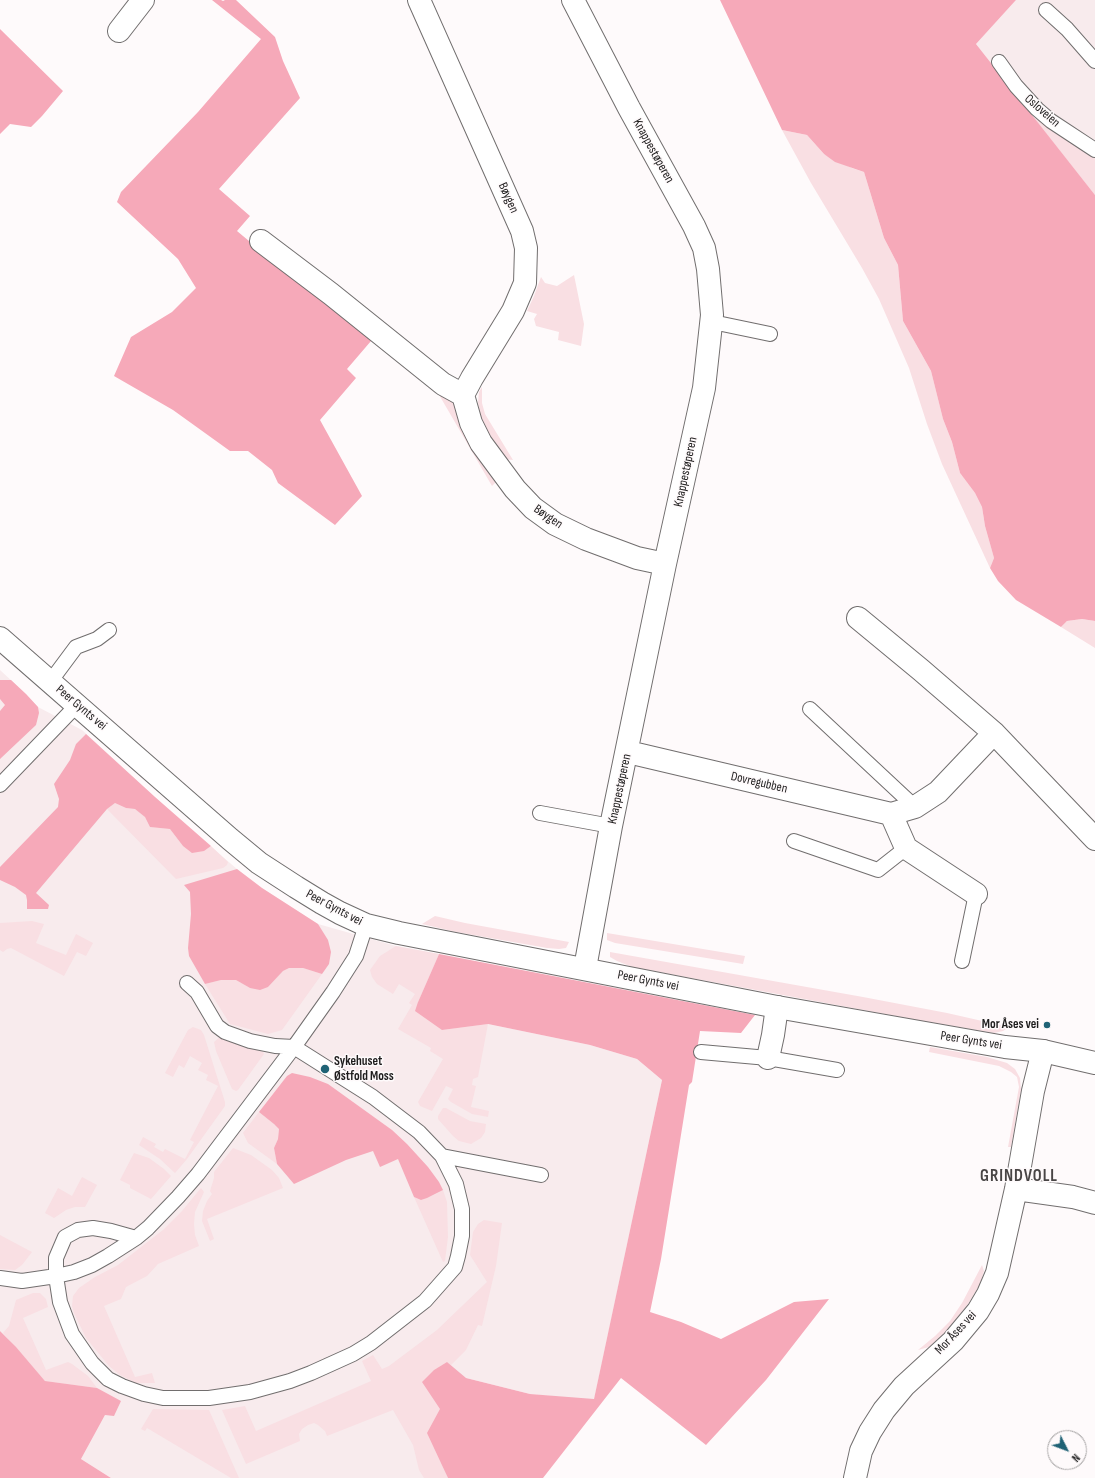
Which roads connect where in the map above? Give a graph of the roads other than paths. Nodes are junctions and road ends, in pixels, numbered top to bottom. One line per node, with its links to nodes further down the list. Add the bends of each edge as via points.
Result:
1 (143, 0): 5 (street)
2 (419, 0): 12 (street, Bøygen, via 522,231 526,248 525,283 513,311)
3 (573, 0): 10 (street, Knappestøperen, via 694,226 708,269)
4 (1046, 10): 6 (lane)
5 (119, 31)
6 (1095, 61)
7 (999, 62): 8 (lane, Osloveien, via 1037,109)
8 (1095, 150)
9 (261, 241): 12 (street, via 443,384)
10 (711, 323): 11 (lane); 13 (street, Knappestøperen, via 704,388)
11 (770, 334)
12 (463, 395): 13 (street, Bøygen, via 481,443 532,508 555,524 586,539 637,558)
13 (666, 564): 21 (street, Knappestøperen)
14 (858, 618): 20 (street)
15 (109, 630): 17 (lane, via 97,640 76,647)
16 (0, 638): 17 (street, Peer Gynts vei)
17 (50, 682): 18 (street, Peer Gynts vei)
18 (77, 704): 22 (lane); 31 (street, Peer Gynts vei, via 259,863 322,903)
19 (810, 709): 23 (lane)
20 (994, 733): 23 (street, via 938,792); 27 (street)
21 (628, 752): 25 (street, Dovregubben); 26 (street, Knappestøperen)
22 (0, 785)
23 (914, 807): 25 (street)
24 (540, 813): 26 (lane)
25 (891, 814): 29 (street)
26 (611, 826): 33 (street, Knappestøperen)
27 (1095, 839)
28 (794, 841): 29 (lane, via 878,870)
29 (906, 848): 30 (street)
30 (976, 894): 32 (lane)
31 (366, 925): 33 (street, Peer Gynts vei); 36 (lane, via 356,956)
32 (962, 961)
33 (585, 968): 35 (street, Peer Gynts vei)
34 (187, 982): 36 (lane, via 217,1026 225,1032 256,1042)
35 (777, 1007): 37 (street, Peer Gynts vei); 39 (street)
36 (294, 1047): 42 (lane, via 379,1101 419,1132); 46 (lane, via 198,1174)
37 (1042, 1051): 40 (street, Peer Gynts vei); 44 (street, Mor Åses vei)
38 (701, 1052): 39 (lane)
39 (768, 1058): 41 (lane)
40 (1095, 1062)
41 (837, 1070)
42 (442, 1156): 43 (lane); 47 (lane, via 456,1184 462,1209 462,1236 454,1267 424,1301 371,1342 352,1354 290,1381 250,1392 209,1398 163,1398 122,1386 108,1379 92,1364 72,1334 60,1302)
43 (541, 1175)
44 (1016, 1189): 45 (street); 49 (street, Mor Åses vei, via 997,1273 988,1294 978,1311 953,1341 904,1386 884,1410 861,1451)
45 (1095, 1203)
46 (136, 1238): 47 (lane, via 92,1265); 47 (lane, via 93,1228 78,1230 65,1237 56,1258)
47 (56, 1276): 48 (lane, via 22,1281)
48 (0, 1278)
49 (855, 1478)

